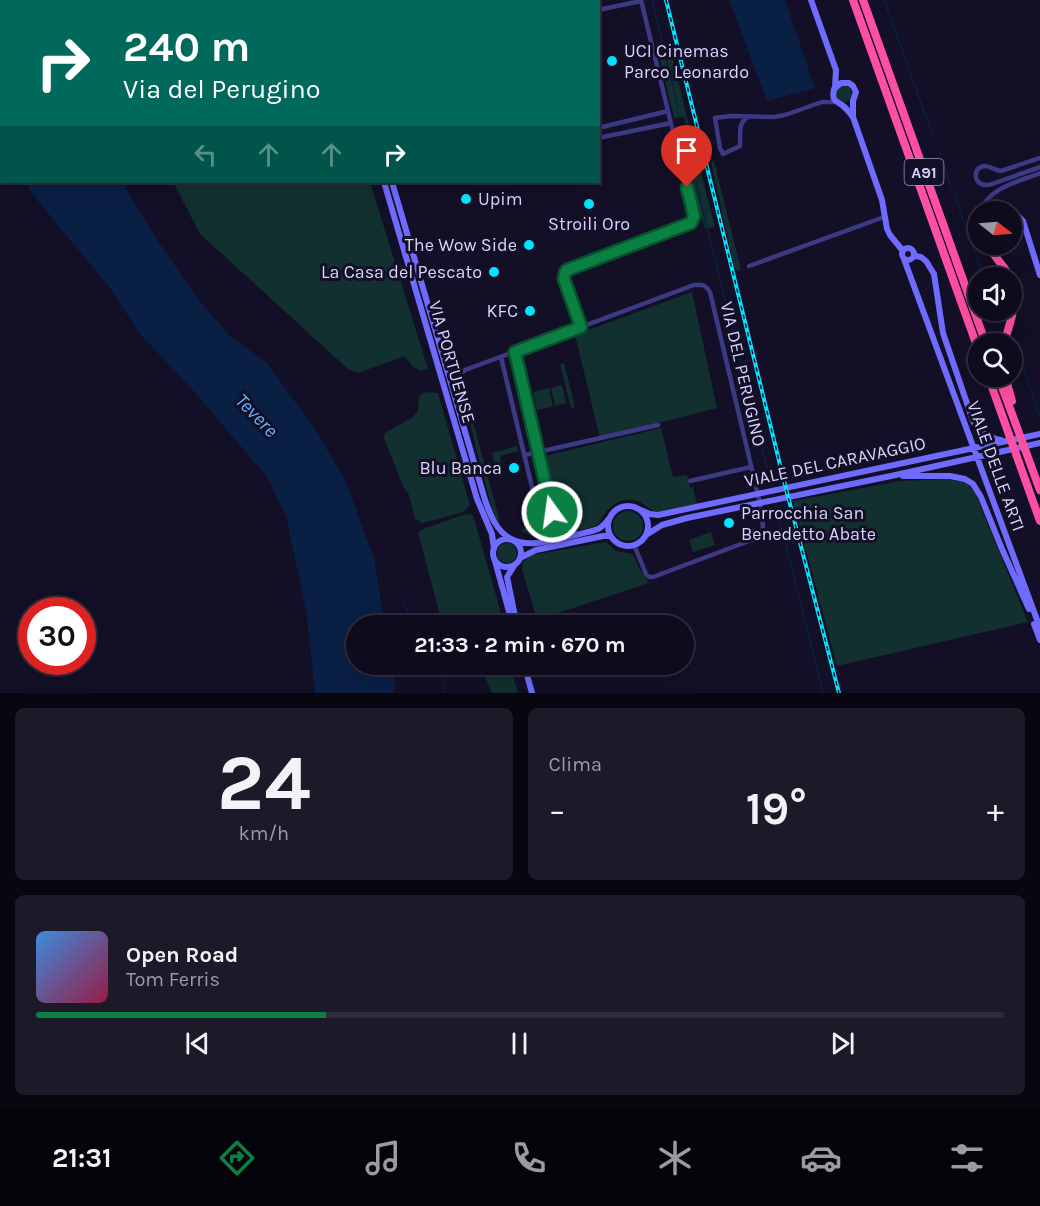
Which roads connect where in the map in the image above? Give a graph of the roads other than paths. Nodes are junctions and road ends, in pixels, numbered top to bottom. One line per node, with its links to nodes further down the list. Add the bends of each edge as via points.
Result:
1 (641, 0): 5 (street); 13 (street)
2 (811, 0): 6 (street)
3 (853, 0): 37 (highway, A91)
4 (863, 0): 38 (highway, A91)
5 (600, 10)
6 (836, 70): 7 (street); 8 (street)
7 (849, 83): 8 (street, via 841,83); 9 (street, via 856,92)
8 (834, 90): 10 (street); 11 (street)
9 (853, 101): 12 (street); 16 (street, VIALE DELLE ARTI)
10 (822, 102): 11 (street); 15 (street, via 785,115)
11 (836, 102): 12 (street)
12 (843, 105): 16 (street, VIALE DELLE ARTI)
13 (668, 111): 17 (street); 18 (street)
14 (731, 116): 15 (street); 19 (street); 19 (street, via 715,118 723,154 740,146)
15 (747, 117): 19 (street)
16 (853, 117): 27 (street, VIALE DELLE ARTI)
17 (671, 123): 20 (street); 36 (street, via 693,220 567,271 564,279)
18 (600, 128)
19 (740, 129)
20 (600, 138)
21 (1040, 158): 22 (street, via 1000,171 982,165 975,176 980,184 989,185)
22 (1040, 167)
23 (1040, 173): 26 (street, via 1005,187)
24 (384, 183): 69 (street, VIA PORTUENSE)
25 (392, 183): 41 (street, VIA PORTUENSE)
26 (986, 201)
27 (884, 217): 29 (street, VIALE DELLE ARTI, via 888,232); 33 (street)
28 (1022, 219): 35 (street)
29 (903, 251): 31 (street, via 911,249); 32 (street, VIALE DELLE ARTI)
30 (995, 255): 34 (highway)
31 (915, 256): 32 (street, via 909,261); 51 (street, via 926,261 932,271 943,333 979,429 996,439)
32 (904, 259): 75 (street, VIALE DELLE ARTI)
33 (749, 266)
34 (1004, 267)
35 (1040, 275)
36 (581, 327): 39 (street, VIA DEL PERUGINO); 56 (street, VIA DEL PERUGINO, via 694,285 706,287)
37 (972, 333)
38 (982, 333)
39 (515, 352): 40 (street, VIA DEL PERUGINO); 47 (street)
40 (501, 357): 42 (street, VIA DEL PERUGINO); 48 (street)
41 (444, 364): 42 (street); 46 (street, VIA PORTUENSE)
42 (462, 372): 46 (street)
43 (992, 387): 62 (highway)
44 (1002, 387): 55 (highway)
45 (1008, 387): 55 (highway)
46 (452, 391): 66 (street, VIA PORTUENSE, via 489,511)
47 (524, 391): 48 (street); 53 (street)
48 (510, 394): 54 (street)
49 (657, 425): 53 (street)
50 (1040, 434): 51 (street, VIALE DEL CARAVAGGIO)
51 (1017, 439): 60 (street, VIALE DEL CARAVAGGIO, via 658,515)
52 (1040, 443): 57 (street, VIALE DEL CARAVAGGIO)
53 (538, 453): 54 (street); 64 (street)
54 (525, 455): 67 (street)
55 (1031, 466): 59 (highway)
56 (751, 467): 58 (street); 68 (street, VIA DEL PERUGINO, via 762,512 763,530 757,538 651,577 646,574)
57 (891, 476): 63 (street, VIALE DEL CARAVAGGIO, via 687,518); 72 (street, VIALE DELLE ARTI, via 946,475 971,483 981,497)
58 (690, 481)
59 (1040, 490)
60 (636, 508): 61 (street, via 625,506); 63 (street, via 648,522)
61 (611, 516): 64 (street, via 597,529); 65 (street, via 608,527)
62 (1040, 521)
63 (646, 535): 68 (street)
64 (559, 538): 67 (street)
65 (612, 538): 68 (street, via 622,545); 71 (street, via 603,536 532,551)
66 (512, 540): 67 (street); 69 (street, via 503,539); 71 (street, via 519,546)
67 (545, 542)
68 (634, 545)
69 (494, 549): 70 (street)
70 (494, 557): 71 (street, via 503,566); 73 (street)
71 (518, 561): 74 (street, via 507,577)
72 (1028, 607): 75 (street, VIALE DELLE ARTI); 77 (street, VIALE DELLE ARTI)
73 (512, 615)
74 (513, 615)
75 (1036, 616): 76 (street, VIALE DELLE ARTI)
76 (1040, 628)
77 (1040, 640)
78 (527, 675): 79 (street)
79 (532, 693)

